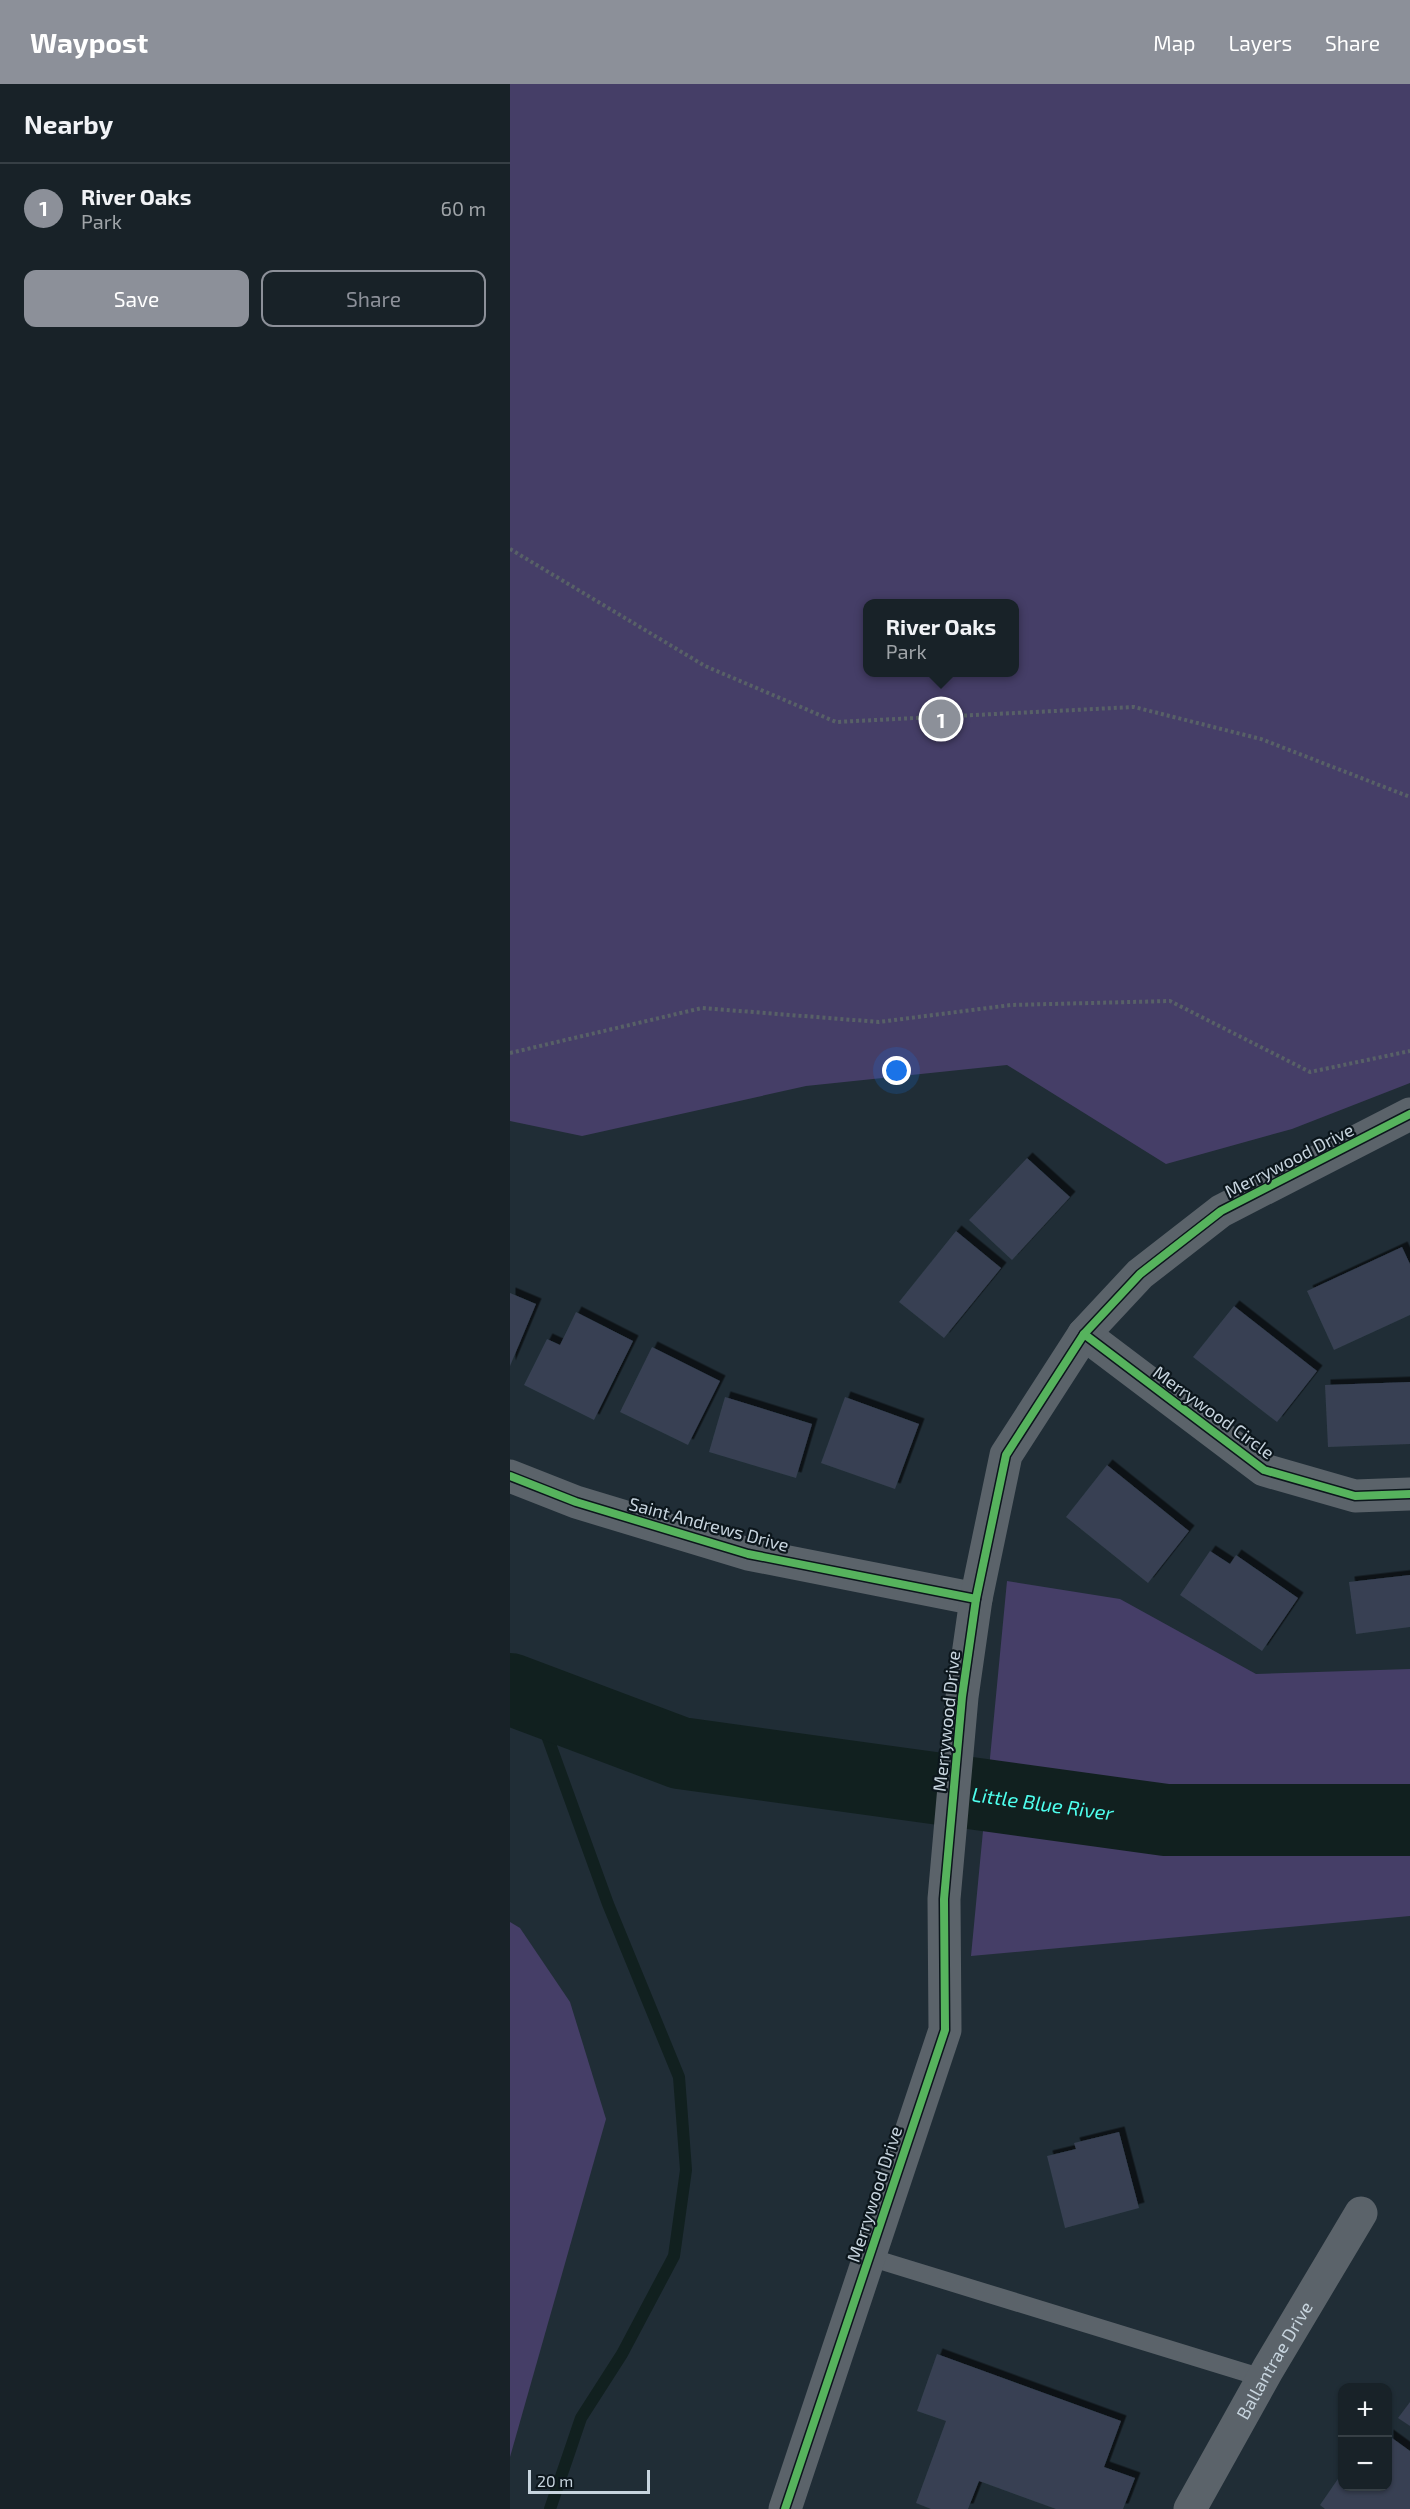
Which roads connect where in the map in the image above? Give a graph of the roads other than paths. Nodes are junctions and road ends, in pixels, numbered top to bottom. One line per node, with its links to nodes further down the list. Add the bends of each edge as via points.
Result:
1 (1410, 1114): 2 (street, Merrywood Drive, via 1221,1211 1140,1274)
2 (1084, 1334): 4 (street, Merrywood Circle, via 1264,1470 1355,1497); 5 (street, Merrywood Drive, via 1006,1455)
3 (510, 1476): 5 (street, Saint Andrews Drive, via 576,1502 748,1554)
4 (1410, 1494)
5 (976, 1599): 7 (street, Merrywood Drive, via 962,1697 944,1899 945,2030)
6 (1361, 2213): 8 (street, Ballantrae Drive)
7 (869, 2257): 8 (lane); 9 (street, Merrywood Drive)
8 (1263, 2378): 10 (street, Ballantrae Drive)
9 (785, 2509)
10 (1190, 2509)

